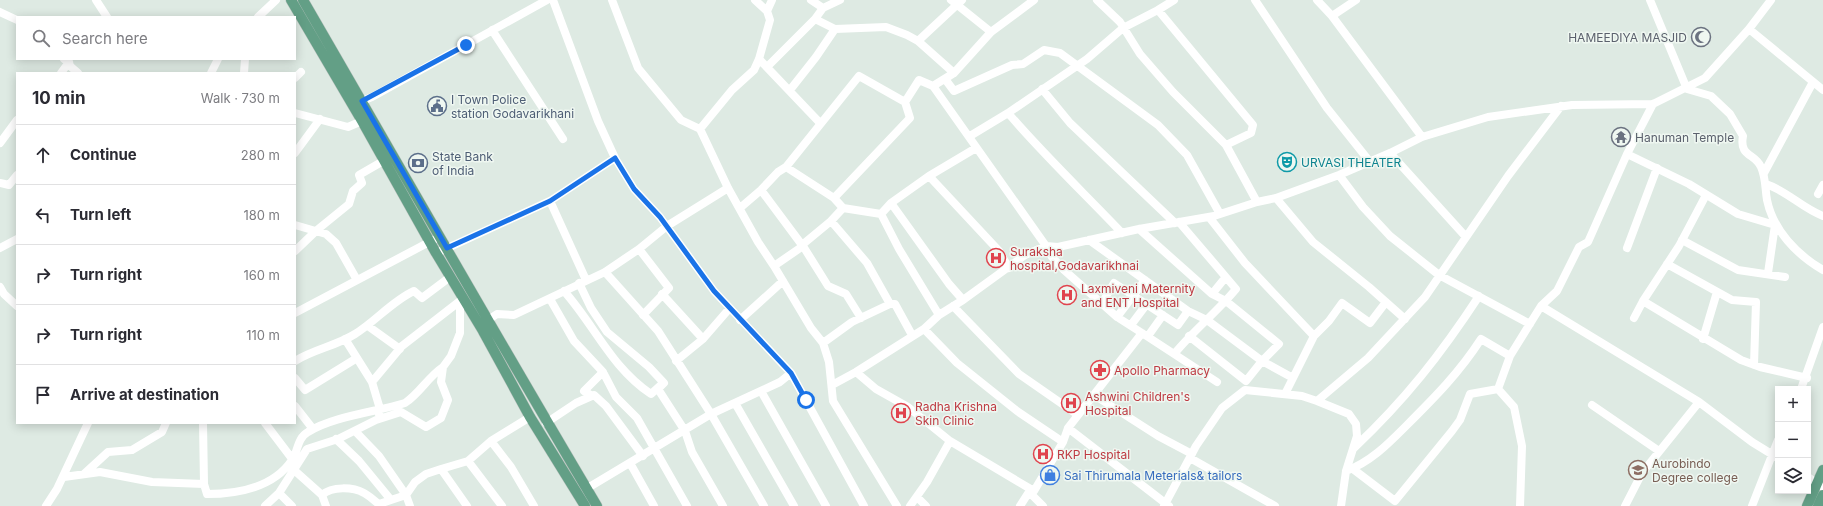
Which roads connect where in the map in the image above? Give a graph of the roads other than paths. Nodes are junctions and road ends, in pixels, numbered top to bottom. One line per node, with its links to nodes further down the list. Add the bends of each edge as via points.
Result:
1 (96, 0): 25 (street)
2 (276, 0): 26 (street)
3 (291, 0): 50 (main road)
4 (303, 0): 50 (main road)
5 (547, 0): 33 (street)
6 (553, 0): 77 (street, via 598,121)
7 (612, 0): 67 (street, via 638,68 681,120)
8 (754, 0): 23 (street)
9 (772, 0): 23 (street)
10 (811, 0): 21 (street)
11 (840, 0): 21 (street)
12 (1097, 0): 30 (street)
13 (1174, 0): 22 (street)
14 (1255, 0): 79 (street, via 1327,108)
15 (1317, 0): 27 (street)
16 (1356, 0): 27 (street)
17 (1650, 0): 54 (street)
18 (1771, 0): 32 (street)
19 (1030, 1): 34 (street)
20 (956, 2): 34 (street); 35 (street)
21 (823, 8): 28 (street)
22 (1158, 10): 30 (street); 72 (street, via 1253,125 1251,133)
23 (767, 11): 36 (street, via 770,20)
24 (0, 12): 29 (street)
25 (106, 16)
26 (259, 16)
27 (1332, 16): 69 (street)
28 (815, 18): 31 (street); 41 (street)
29 (16, 20)
30 (1123, 28): 40 (street); 72 (street, via 1156,73)
31 (834, 29): 35 (street, via 886,27); 55 (street)
32 (1749, 29): 51 (street); 54 (street, via 1705,78)
33 (492, 30): 58 (street); 70 (street)
34 (991, 32): 47 (street)
35 (918, 41): 47 (street)
36 (760, 59): 41 (street); 67 (street, via 754,70 732,90)
37 (66, 60): 42 (street); 43 (street)
38 (217, 60): 44 (street)
39 (245, 60): 45 (street)
40 (1078, 65): 49 (street, via 1060,53 1044,50 1023,64 1012,65 954,91); 53 (street); 101 (street, via 1158,125 1187,155)
41 (768, 66): 55 (street)
42 (61, 72)
43 (77, 72)
44 (211, 72)
45 (244, 72)
46 (301, 72): 48 (street)
47 (954, 73): 49 (street)
48 (296, 77)
49 (946, 79): 52 (street)
50 (344, 82): 58 (main road)
51 (1813, 82): 56 (street); 82 (street)
52 (933, 86): 57 (street, via 919,80); 68 (street)
53 (1042, 89): 62 (street); 105 (street, via 1070,123)
54 (1687, 89): 59 (street); 82 (street, via 1711,96 1730,114 1743,136 1746,154 1759,162)
55 (790, 90): 66 (street)
56 (1823, 90)
57 (905, 102): 66 (street, via 859,76); 93 (street, via 910,118)
58 (357, 103): 63 (main road)
59 (1653, 104): 60 (street); 76 (street)
60 (1561, 106): 69 (street, via 1488,117); 113 (street)
61 (296, 113): 64 (street)
62 (1008, 113): 68 (street); 111 (street)
63 (363, 116): 64 (street, via 348,127); 78 (main road); 112 (main road)
64 (320, 119): 74 (street)
65 (16, 121): 71 (street)
66 (820, 123): 80 (street)
67 (700, 129): 89 (street)
68 (970, 136): 73 (street)
69 (1422, 137): 75 (street)
70 (563, 139)
71 (0, 142)
72 (1226, 145): 96 (street)
73 (976, 148): 85 (street); 119 (street)
74 (296, 152)
75 (1390, 153): 79 (street); 113 (street)
76 (1627, 154): 81 (street); 158 (street, via 1588,242 1580,247 1557,291)
77 (615, 158): 95 (street); 108 (street, via 634,189)
78 (384, 160): 110 (street, via 359,175 362,184 353,191 349,204); 117 (main road)
79 (1370, 162): 83 (street)
80 (786, 167): 90 (street); 93 (street)
81 (1657, 168): 92 (street); 122 (street)
82 (1764, 172): 87 (street)
83 (1339, 175): 94 (street); 132 (street, via 1363,208 1390,236)
84 (16, 176): 86 (street, via 9,185)
85 (929, 176): 97 (street); 128 (street, via 999,251)
86 (0, 183)
87 (1766, 184): 102 (street, via 1780,188 1809,211); 107 (street, via 1767,200)
88 (1823, 185): 91 (street)
89 (728, 188): 98 (street); 108 (street)
90 (761, 190): 98 (street); 118 (street)
91 (1818, 194)
92 (1706, 195): 107 (street, via 1738,214); 116 (street)
93 (834, 198): 99 (street)
94 (1276, 198): 96 (street); 152 (street, via 1313,242)
95 (550, 201): 121 (street); 138 (street)
96 (1257, 202): 101 (street)
97 (891, 203): 100 (street); 149 (street)
98 (740, 208): 127 (street)
99 (843, 208): 100 (street); 104 (street)
100 (881, 214): 163 (street)
101 (1220, 214): 103 (street)
102 (1823, 216)
103 (1209, 217): 105 (street); 180 (street, via 1245,263)
104 (831, 221): 118 (street); 154 (street, via 866,263)
105 (1177, 222): 109 (street); 135 (street)
106 (296, 225): 110 (street)
107 (1775, 225): 129 (street, via 1806,259); 131 (street)
108 (667, 226): 124 (street); 159 (street)
109 (1139, 229): 111 (street); 144 (street)
110 (317, 230): 123 (street); 136 (street, via 336,243)
111 (1122, 233): 115 (street)
112 (441, 237): 117 (street); 121 (main road)
113 (1466, 237): 132 (street)
114 (16, 240): 120 (street)
115 (1089, 240): 119 (street, via 1058,247); 137 (street)
116 (1682, 240): 126 (street); 131 (street, via 1738,270)
117 (429, 241): 125 (main road); 136 (street)
118 (803, 245): 127 (street); 166 (street, via 828,286 846,294)
119 (1046, 246): 128 (street, via 1025,255); 153 (street, via 1064,270)
120 (0, 248)
121 (447, 248): 125 (street); 169 (main road)
122 (1627, 248)
123 (296, 250)
124 (639, 250): 130 (street); 143 (street, via 669,288)
125 (436, 253): 133 (main road)
126 (1667, 264): 142 (street); 151 (street)
127 (774, 266): 139 (street)
128 (1009, 268): 149 (street)
129 (1823, 270)
130 (605, 272): 138 (street); 162 (street)
131 (1768, 273): 134 (street)
132 (1440, 275): 145 (street); 168 (street)
133 (450, 277): 148 (main road); 174 (street, via 422,298 414,291 406,294)
134 (1785, 277)
135 (1225, 278): 144 (street); 150 (street, via 1236,289)
136 (357, 280): 161 (street)
137 (1145, 280): 146 (street); 160 (street)
138 (582, 281): 141 (street); 203 (street, via 591,308 607,332 649,367)
139 (783, 282): 170 (street); 184 (street)
140 (0, 287): 155 (street)
141 (564, 291): 147 (street); 203 (street, via 581,310 598,338 634,383 651,394)
142 (1717, 292): 183 (street); 192 (street, via 1732,300 1756,302)
143 (662, 294): 162 (street); 182 (street)
144 (1212, 294): 150 (street)
145 (1479, 296): 172 (street); 234 (street, via 1449,342 1407,395)
146 (1134, 297): 153 (street, via 1114,283); 156 (street); 165 (street)
147 (550, 299): 169 (street, via 514,315 497,314); 194 (street, via 574,341)
148 (461, 300): 185 (street); 193 (street, via 460,333); 218 (main road, via 483,330)
149 (963, 300): 157 (street)
150 (1226, 301): 171 (street, via 1210,314); 191 (street, via 1279,344)
151 (1643, 301): 167 (street); 183 (street)
152 (1386, 302): 168 (street); 180 (street, via 1370,323 1342,303)
153 (1102, 303): 165 (street)
154 (890, 304): 166 (street); 177 (street, via 895,304)
155 (16, 305)
156 (1146, 305): 164 (street); 173 (street)
157 (953, 306): 163 (street); 217 (street, via 1019,374)
158 (1541, 306): 172 (street); 211 (street)
159 (729, 309): 170 (street); 182 (street)
160 (1188, 311): 164 (street, via 1178,325); 171 (street)
161 (296, 312)
162 (643, 314): 190 (street, via 658,331)
163 (939, 315): 176 (street)
164 (1163, 315): 178 (street)
165 (1117, 317): 173 (street)
166 (861, 318): 184 (street)
167 (1634, 318)
168 (1405, 319): 210 (street, via 1368,358)
169 (488, 320): 220 (main road)
170 (740, 320): 196 (street)
171 (1207, 320): 179 (street); 191 (street)
172 (1530, 324): 187 (street)
173 (1131, 325): 178 (street)
174 (368, 326): 181 (street); 185 (street)
175 (1823, 327): 198 (street)
176 (924, 329): 177 (street); 232 (street, via 957,363)
177 (912, 335): 195 (street)
178 (1145, 335): 186 (street); 207 (street)
179 (1189, 336): 186 (street); 191 (street, via 1246,381)
180 (1314, 336): 197 (street)
181 (345, 339): 188 (street); 189 (street)
182 (703, 339): 190 (street)
183 (1703, 339): 192 (street)
184 (823, 343): 202 (street)
185 (400, 348): 200 (street)
186 (1175, 353): 201 (street)
187 (1510, 356): 205 (street); 244 (street, via 1481,339 1463,367 1432,402 1380,452)
188 (357, 358): 199 (street, via 305,390); 200 (street)
189 (296, 360)
190 (676, 361): 216 (street)
191 (1262, 361): 197 (street)
192 (1754, 365): 198 (street)
193 (443, 367): 215 (street, via 405,403); 219 (street, via 441,382 448,400 441,418 426,427 400,412)
194 (603, 372): 209 (street, via 584,391); 233 (street, via 616,397 637,418)
195 (856, 372): 202 (street); 231 (street, via 876,389 908,407)
196 (791, 373): 206 (street, via 780,382); 276 (street)
197 (1293, 378): 208 (street)
198 (1807, 378): 204 (street)
199 (296, 379)
200 (372, 382): 215 (street)
201 (1217, 382)
202 (832, 385): 277 (street, via 833,401)
203 (661, 386): 228 (street)
204 (1803, 386)
205 (1498, 389): 244 (street, via 1470,394 1460,420 1452,432 1395,501); 284 (street, via 1514,407 1522,446)
206 (761, 391): 212 (street); 275 (street)
207 (1094, 394): 217 (street); 237 (street)
208 (1285, 394): 210 (street); 237 (street, via 1245,390 1222,408)
209 (592, 396): 220 (street, via 576,403); 236 (street, via 606,406)
210 (1317, 401): 234 (street, via 1350,414 1356,424)
211 (1699, 402): 235 (street); 238 (street)
212 (735, 403): 216 (street); 274 (street)
213 (1592, 405): 235 (street)
214 (296, 407): 226 (street)
215 (380, 409): 219 (street); 226 (street)
216 (711, 414): 228 (street); 273 (street)
217 (1078, 415): 225 (street)
218 (530, 416): 230 (street); 268 (main road)
219 (376, 420): 227 (street)
220 (546, 423): 251 (main road)
221 (88, 424): 247 (street)
222 (166, 424): 246 (street, via 162,432 132,450 108,452)
223 (203, 424): 249 (street)
224 (266, 424): 239 (street)
225 (1068, 428): 232 (street); 259 (street)
226 (313, 429): 239 (street, via 306,432 297,446)
227 (355, 431): 229 (street); 255 (street, via 379,456)
228 (685, 431): 233 (street); 272 (street, via 692,452)
229 (336, 439): 243 (street, via 307,449); 258 (street, via 359,461)
230 (491, 441): 240 (street); 267 (street, via 511,467)
231 (950, 441): 252 (street); 257 (street)
232 (1062, 442): 252 (street)
233 (654, 448): 236 (street); 271 (street)
234 (1354, 448): 244 (street)
235 (1659, 451): 285 (street, via 1642,473)
236 (643, 456): 241 (street)
237 (1191, 456): 259 (street); 282 (street)
238 (1775, 456): 286 (street)
239 (293, 460): 243 (street); 249 (street, via 277,477 231,494 207,494)
240 (468, 462): 242 (street); 266 (street)
241 (630, 463): 251 (street); 270 (street)
242 (441, 469): 255 (street, via 426,474 415,482); 265 (street)
243 (294, 470): 253 (street); 254 (street)
244 (1350, 470): 283 (street)
245 (1823, 470): 250 (main road)
246 (84, 475): 247 (street); 249 (street, via 100,472 152,482)
247 (64, 477): 260 (street)
248 (1811, 479): 250 (street)
249 (204, 484)
250 (1820, 485): 287 (main road)
251 (586, 489): 269 (main road)
252 (1031, 492): 280 (street); 281 (street)
253 (279, 493): 261 (street); 262 (street)
254 (322, 495): 258 (street, via 341,488 364,492 379,504); 263 (street)
255 (406, 495): 258 (street); 264 (street)
256 (1823, 495): 288 (main road)
257 (917, 496): 278 (street); 279 (street)
258 (391, 500)
259 (1167, 505)
260 (46, 506)
261 (265, 506)
262 (292, 506)
263 (326, 506)
264 (410, 506)
265 (467, 506)
266 (502, 506)
267 (534, 506)
268 (585, 506)
269 (597, 506)
270 (654, 506)
271 (687, 506)
272 (723, 506)
273 (764, 506)
274 (794, 506)
275 (826, 506)
276 (864, 506)
277 (897, 506)
278 (910, 506)
279 (926, 506)
280 (1020, 506)
281 (1043, 506)
282 (1275, 506)
283 (1341, 506)
284 (1520, 506)
285 (1625, 506)
286 (1752, 506)
287 (1807, 506)
288 (1818, 506)

